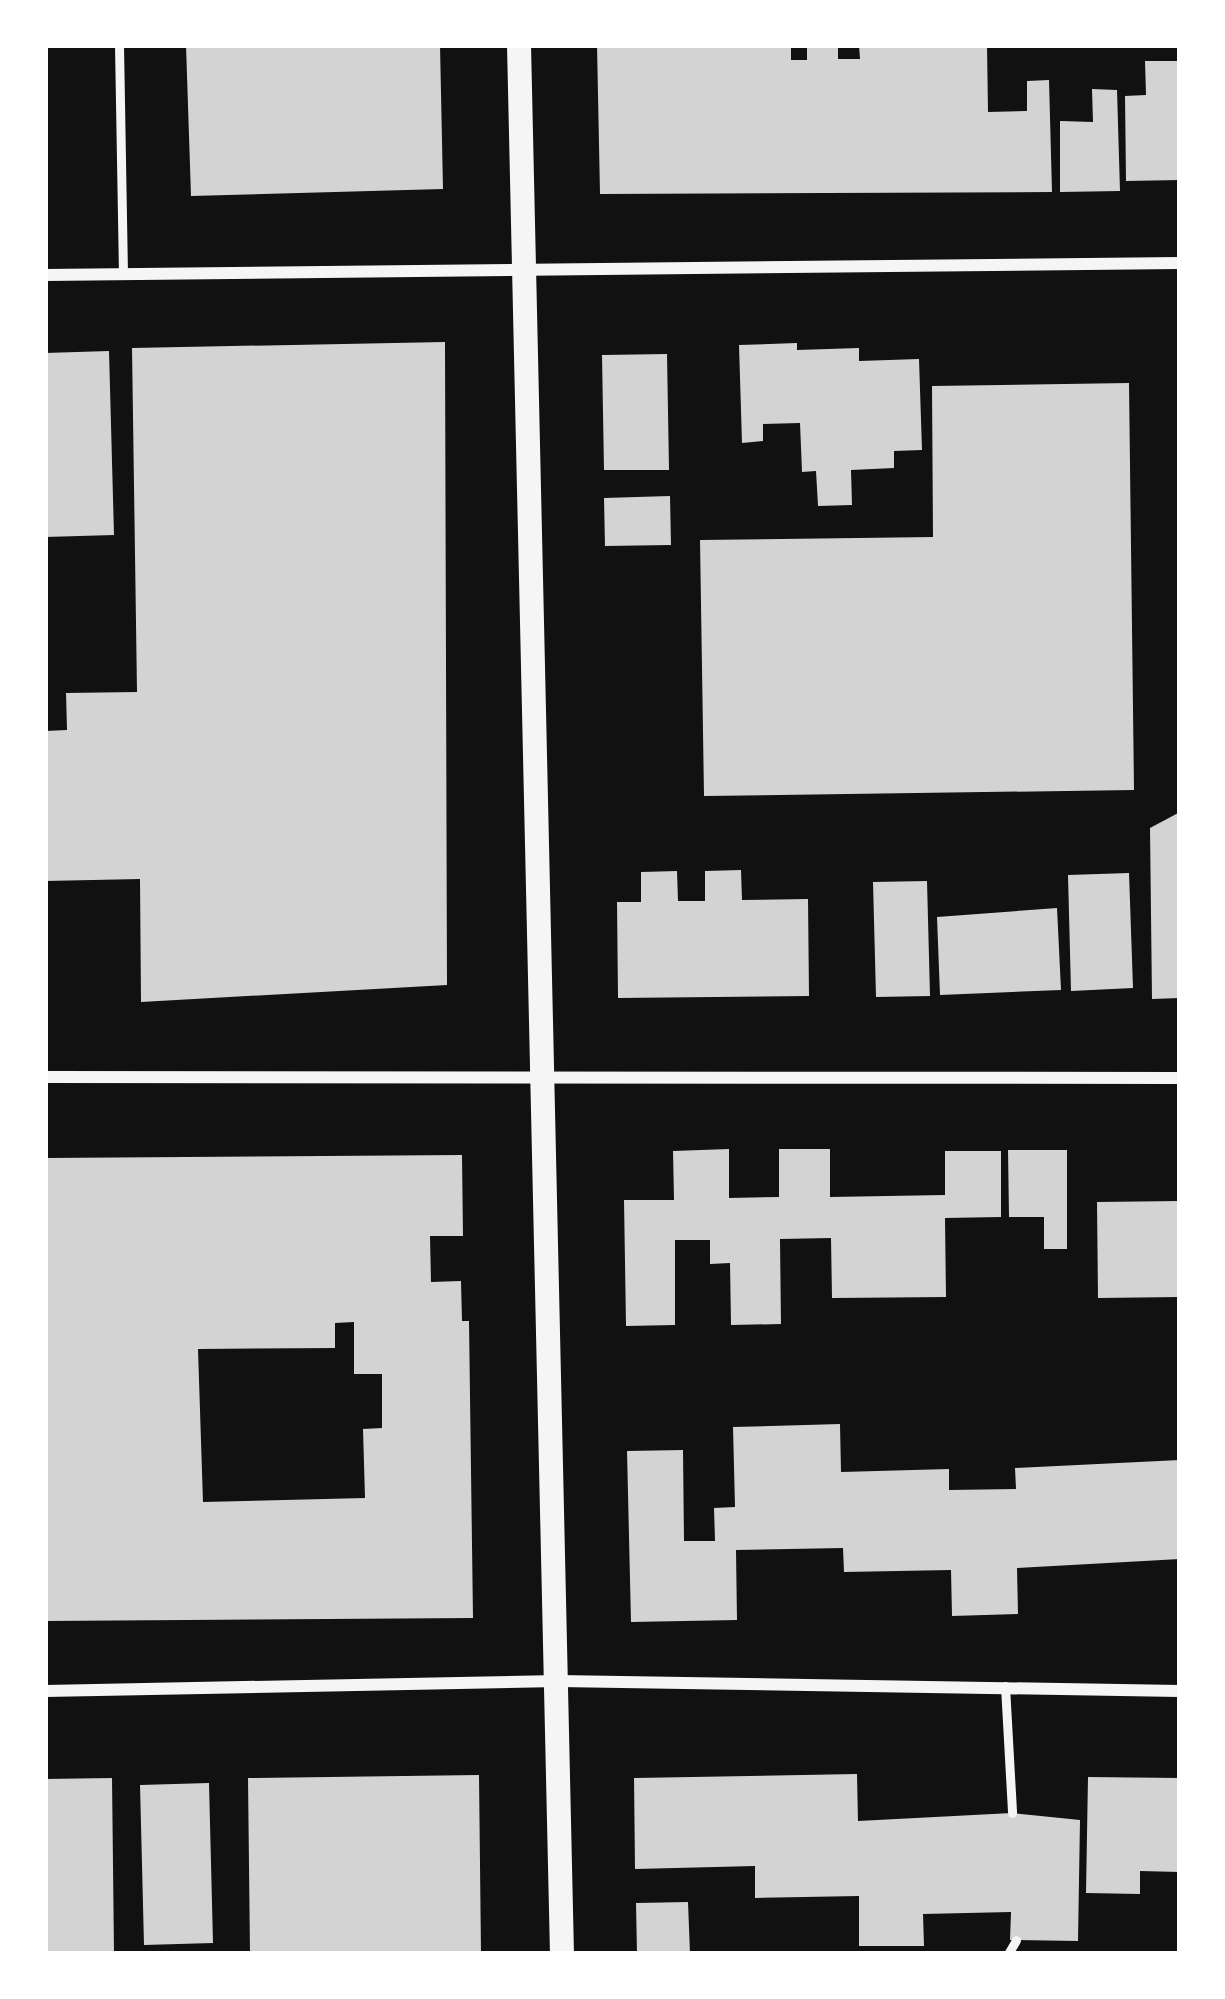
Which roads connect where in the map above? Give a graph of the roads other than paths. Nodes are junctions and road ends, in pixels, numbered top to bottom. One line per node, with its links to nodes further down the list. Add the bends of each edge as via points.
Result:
1 (119, 45): 6 (lane)
2 (519, 45): 4 (main road)
3 (1180, 263): 4 (street)
4 (524, 272): 6 (street); 7 (main road)
5 (45, 275): 6 (street)
6 (123, 275)
7 (540, 1074): 8 (street); 9 (street); 10 (main road)
8 (45, 1077)
9 (1180, 1078)
10 (558, 1681): 11 (street); 12 (street); 16 (main road)
11 (1005, 1686): 13 (street); 14 (lane)
12 (45, 1691)
13 (1180, 1691)
14 (1012, 1813)
15 (1016, 1940): 17 (lane)
16 (562, 1954)
17 (1009, 1954)

